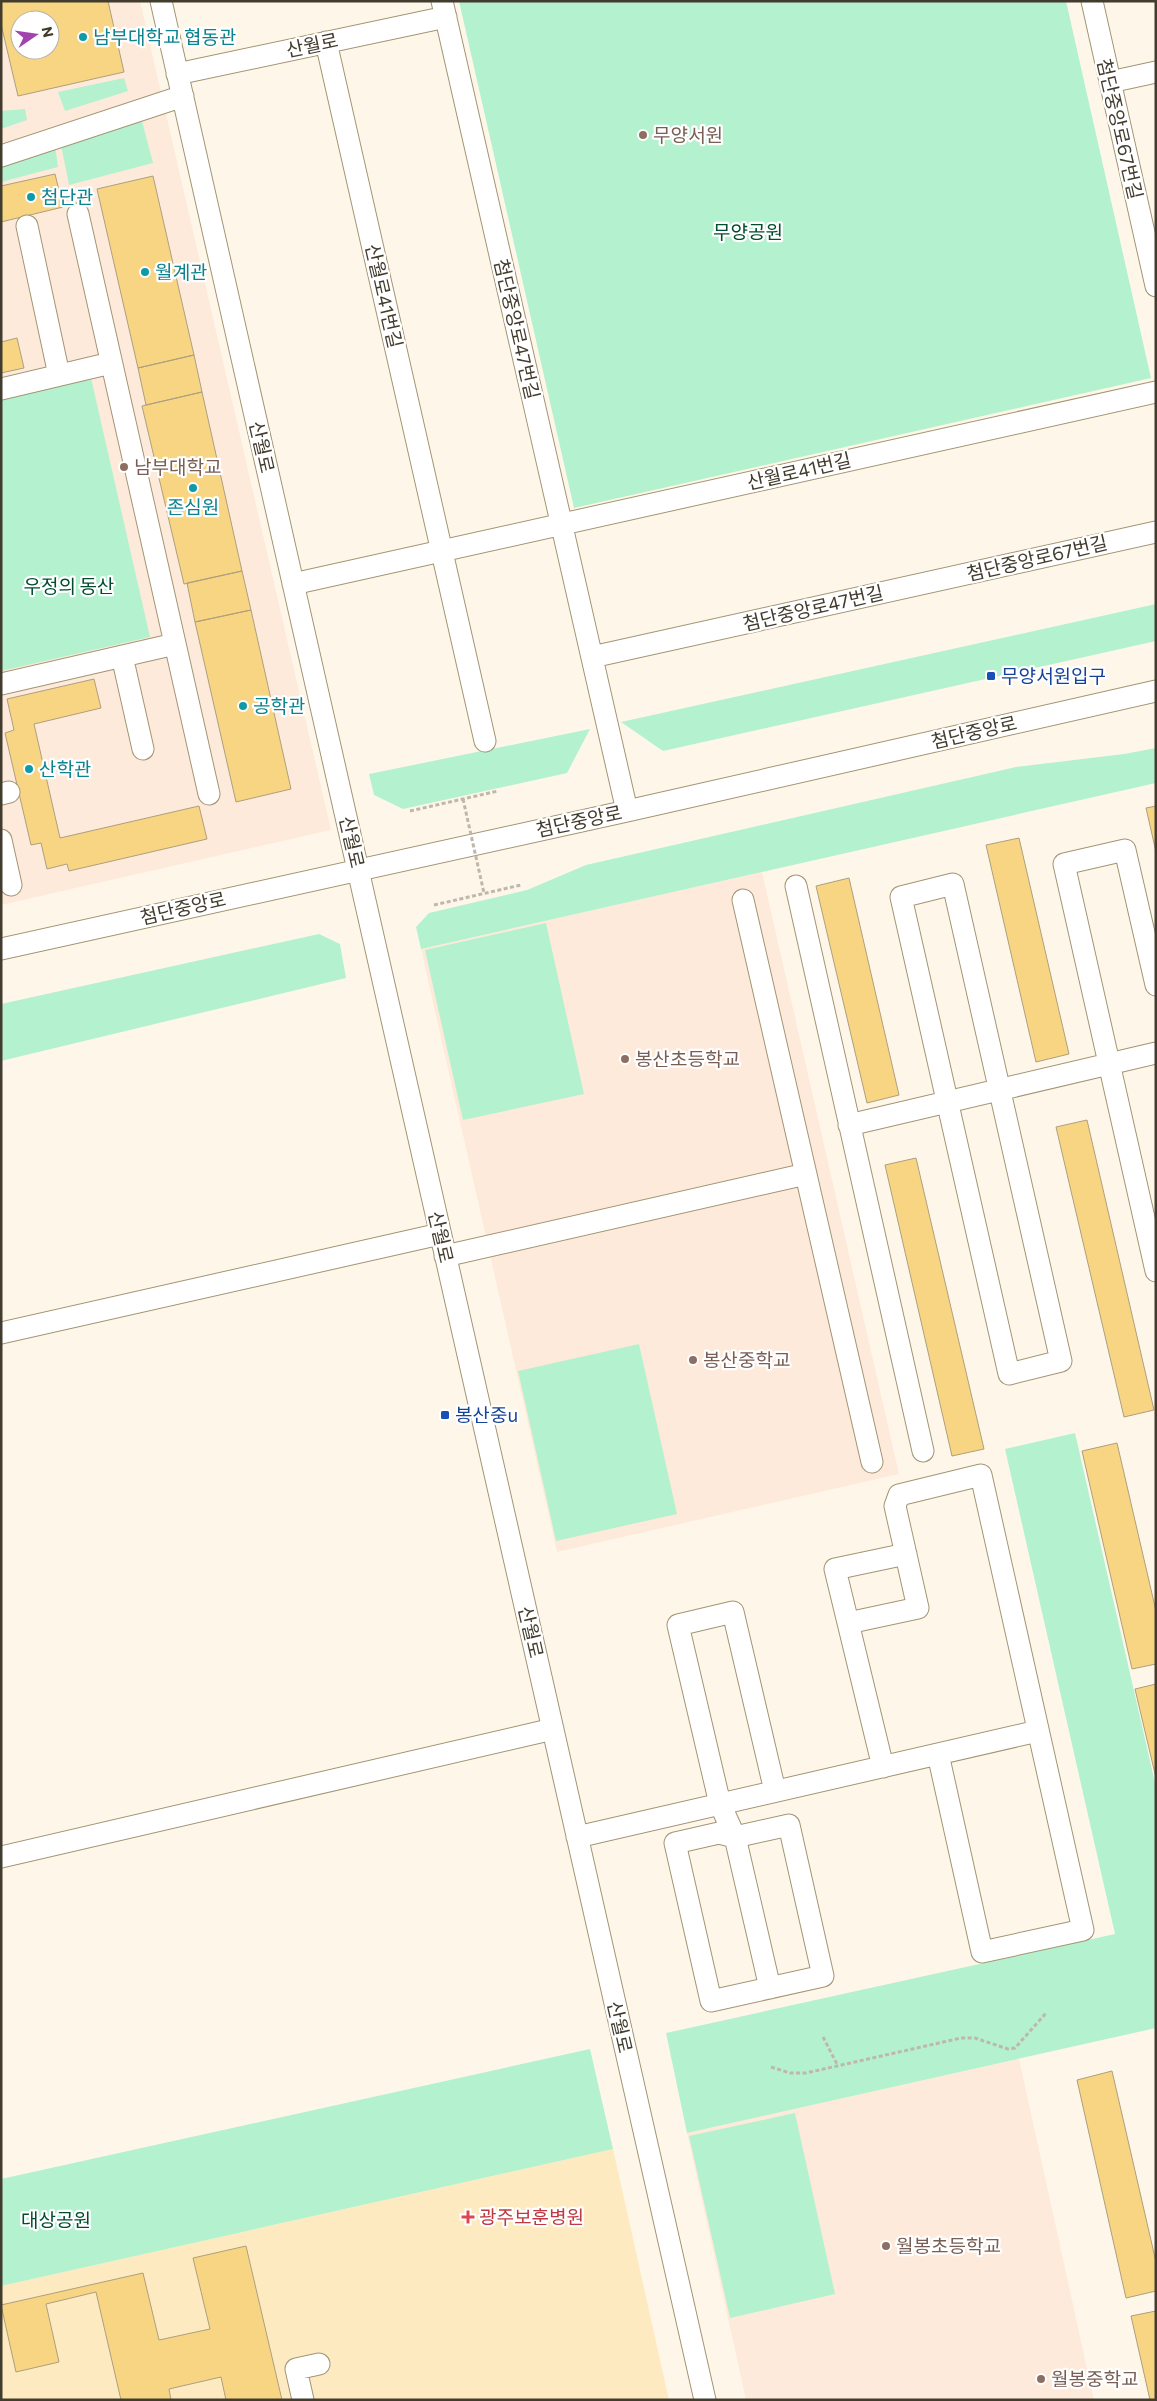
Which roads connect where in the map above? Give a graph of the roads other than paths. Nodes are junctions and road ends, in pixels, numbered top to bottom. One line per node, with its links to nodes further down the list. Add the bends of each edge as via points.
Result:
1 (161, 1): 6 (street, 산월로)
2 (1092, 1): 7 (street, 첨단중앙로67번길)
3 (444, 9): 4 (street, 산월로); 17 (street, 첨단중앙로47번길)
4 (326, 42): 6 (street, 산월로); 19 (street, 산월로41번길)
5 (1156, 72): 7 (street)
6 (177, 74): 8 (street, 산월로)
7 (1110, 82): 12 (street, 첨단중앙로67번길)
8 (182, 96): 9 (street); 20 (street, 산월로)
9 (1, 156)
10 (78, 214): 13 (street)
11 (27, 226): 14 (street)
12 (1156, 286)
13 (111, 364): 14 (street); 22 (street)
14 (60, 375): 15 (street)
15 (1, 389)
16 (1156, 392): 17 (street, 산월로41번길)
17 (561, 524): 19 (street, 산월로41번길); 24 (street, 첨단중앙로47번길)
18 (1156, 532): 21 (street, 첨단중앙로67번길)
19 (442, 550): 20 (street, 산월로41번길); 27 (street, 산월로41번길)
20 (293, 584): 32 (street, 산월로)
21 (918, 585): 24 (street, 첨단중앙로47번길)
22 (175, 644): 23 (street); 29 (street)
23 (122, 656): 25 (street); 28 (street)
24 (592, 657): 30 (street, 첨단중앙로47번길)
25 (1, 684)
26 (1156, 691): 30 (street, 첨단중앙로)
27 (485, 741)
28 (143, 749)
29 (209, 794)
30 (627, 811): 32 (street, 첨단중앙로)
31 (1, 840): 33 (street)
32 (358, 869): 36 (street, 첨단중앙로); 44 (street, 산월로)
33 (11, 885)
34 (796, 886): 42 (street)
35 (743, 900): 43 (street)
36 (1, 949)
37 (1156, 985): 39 (street, via 1125,850 1064,864)
38 (1156, 1053): 39 (street)
39 (1109, 1064): 40 (street); 46 (street)
40 (1000, 1089): 41 (street); 41 (street, via 953,884 900,897); 41 (street, via 1062,1361 1009,1374)
41 (947, 1102): 42 (street)
42 (849, 1125): 48 (street)
43 (806, 1174): 45 (street); 49 (street)
44 (440, 1234): 45 (street, 산월로); 47 (street)
45 (445, 1256): 52 (street, 산월로)
46 (1156, 1271)
47 (1, 1333)
48 (923, 1451)
49 (872, 1462)
50 (906, 1554): 51 (street, via 918,1608); 51 (street, via 835,1569); 53 (street, via 895,1506 899,1495 981,1475)
51 (848, 1623): 55 (street)
52 (553, 1729): 58 (street, 산월로); 60 (street)
53 (1038, 1731): 54 (street); 54 (street, via 1083,1930 982,1952)
54 (938, 1754): 55 (street)
55 (883, 1767): 56 (street)
56 (775, 1791): 57 (street); 57 (street, via 733,1612 678,1625)
57 (720, 1804): 58 (street); 59 (street)
58 (577, 1837): 64 (street, 산월로)
59 (735, 1837): 61 (street); 61 (street, via 789,1825 823,1976); 61 (street, via 719,1833 675,1843 711,2001)
60 (1, 1857)
61 (770, 1988)
62 (319, 2364): 63 (street, via 296,2369)
63 (303, 2400)
64 (705, 2400)

